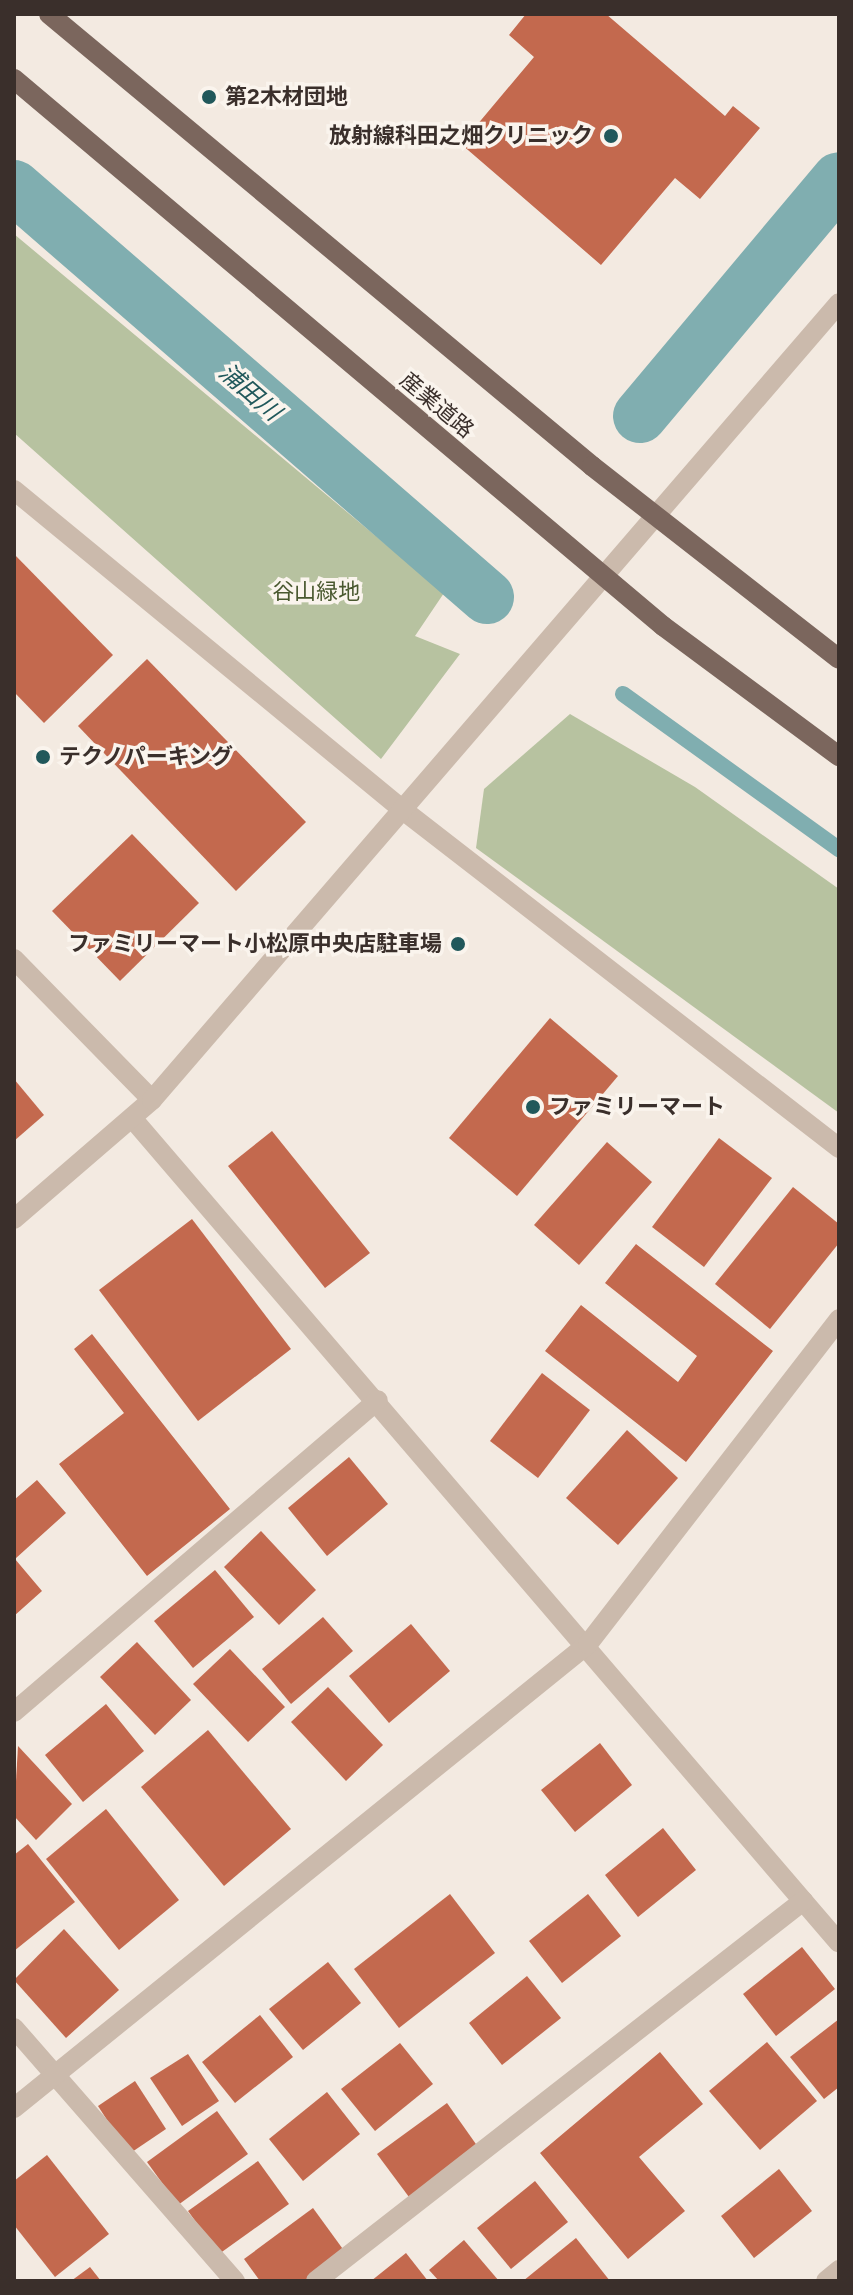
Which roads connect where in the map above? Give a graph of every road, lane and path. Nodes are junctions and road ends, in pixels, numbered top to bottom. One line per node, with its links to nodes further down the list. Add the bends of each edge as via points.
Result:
1 (49, 14): 5 (main road)
2 (14, 79): 6 (main road, 産業道路)
3 (839, 303): 5 (street)
4 (14, 490): 9 (street)
5 (658, 519): 6 (street); 7 (main road)
6 (604, 576): 8 (main road, 産業道路); 9 (street)
7 (839, 659)
8 (839, 756)
9 (403, 810): 11 (street); 13 (street)
10 (14, 959): 11 (street)
11 (152, 1100): 12 (street)
12 (132, 1118): 14 (street); 16 (street)
13 (839, 1148)
14 (14, 1219)
15 (839, 1319): 17 (street)
16 (378, 1400): 17 (street); 18 (street)
17 (588, 1644): 19 (street); 22 (street)
18 (14, 1712)
19 (803, 1901): 20 (street); 26 (street)
20 (839, 1943)
21 (14, 2028): 22 (street)
22 (55, 2075): 23 (street); 25 (street)
23 (14, 2108)
24 (839, 2270): 27 (street)
25 (235, 2281)
26 (316, 2281)
27 (826, 2281)

